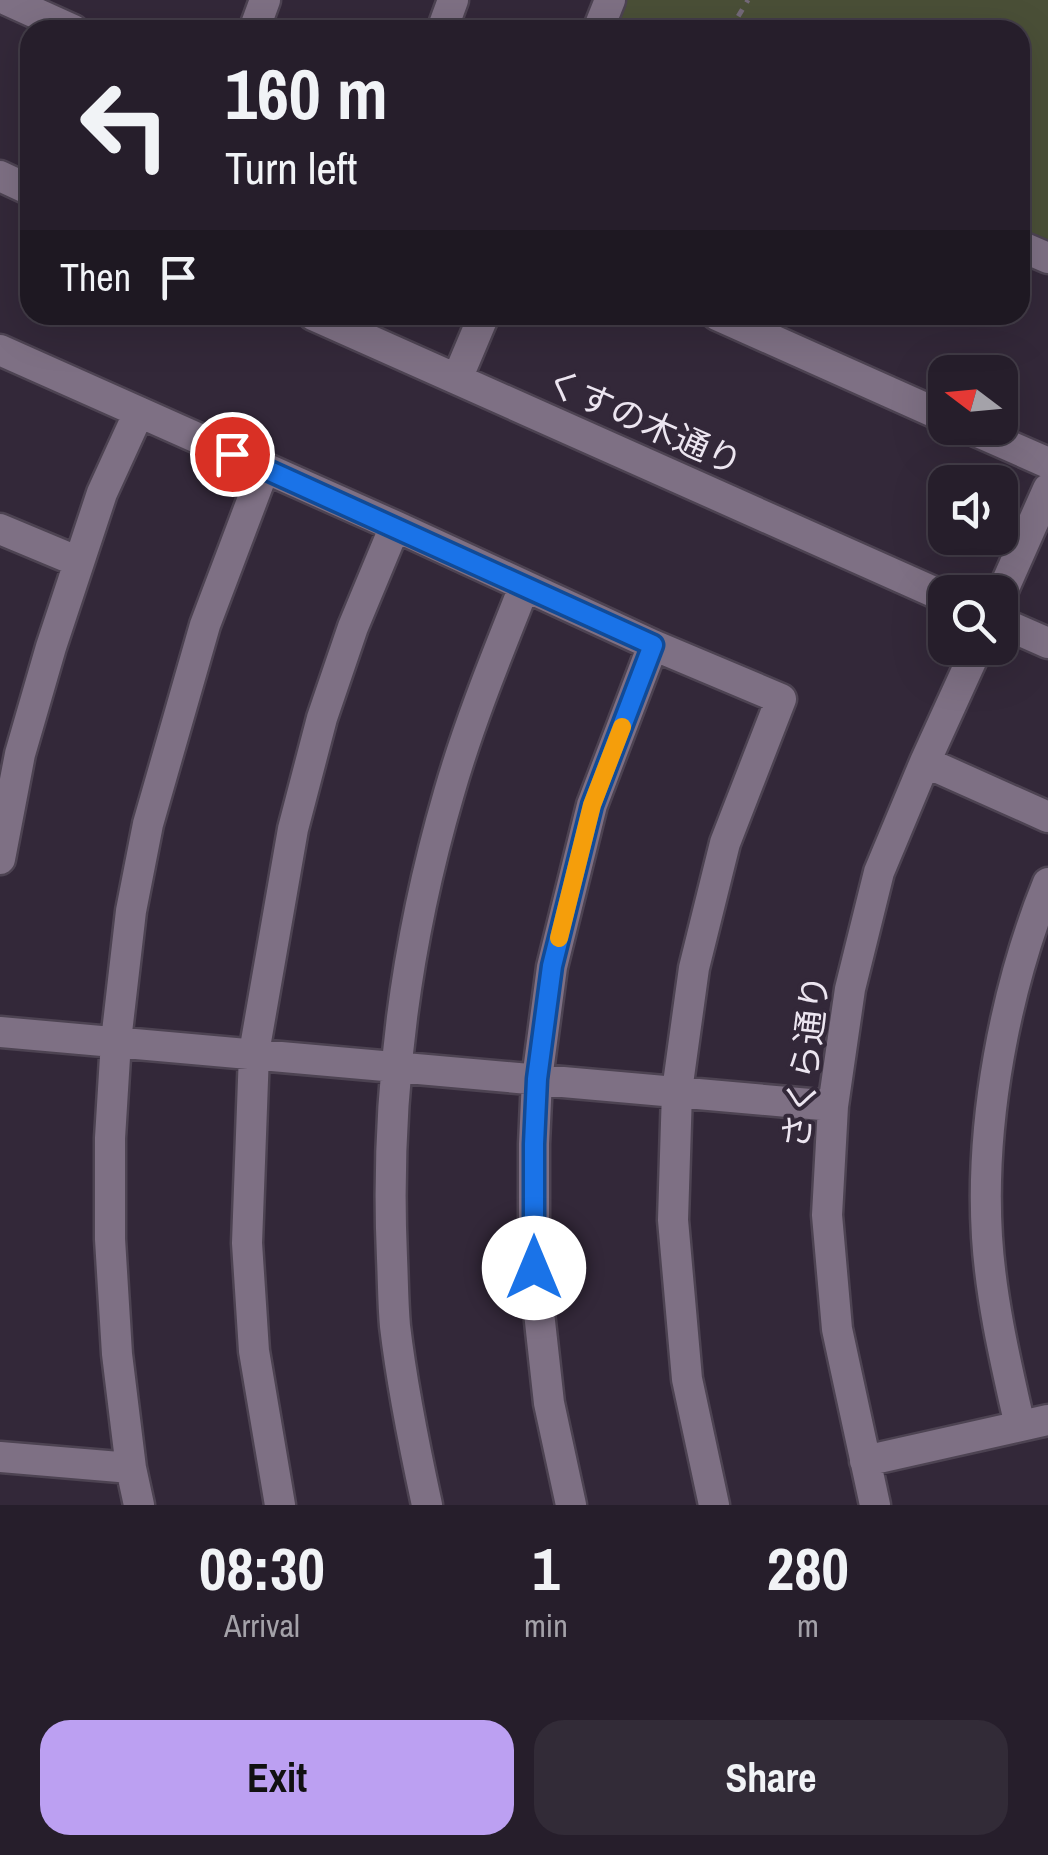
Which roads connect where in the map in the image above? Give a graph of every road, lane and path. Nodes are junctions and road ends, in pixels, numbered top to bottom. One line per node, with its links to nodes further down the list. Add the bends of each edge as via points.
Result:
1 (7, 0): 2 (street)
2 (69, 18)
3 (336, 325): 7 (street, くすの木通り)
4 (480, 325): 7 (street)
5 (740, 325): 8 (street)
6 (0, 350): 9 (street)
7 (457, 379): 19 (street, くすの木通り)
8 (928, 409)
9 (139, 412): 12 (street); 16 (street)
10 (1007, 445): 11 (street)
11 (1048, 463)
12 (264, 469): 14 (street); 29 (street, via 205,625 148,824)
13 (1048, 489): 17 (street)
14 (395, 526): 18 (street); 30 (street, via 353,627 312,755)
15 (0, 529): 16 (street)
16 (80, 562): 26 (street, via 20,754)
17 (1010, 575)
18 (524, 586): 22 (street); 31 (street, via 477,708 426,878)
19 (928, 589)
20 (1018, 630): 21 (street)
21 (1048, 643)
22 (653, 645): 32 (street, via 592,805 552,966); 33 (street, via 780,699 724,843 694,968)
23 (970, 665): 24 (street, さくら通り)
24 (925, 762): 25 (street); 34 (street, さくら通り, via 880,872 850,989)
25 (1048, 817)
26 (0, 859)
27 (1048, 883): 35 (street, via 1012,996 995,1077 988,1164 987,1236 999,1332)
28 (0, 1032): 29 (street)
29 (116, 1041): 30 (street); 38 (street, via 110,1239)
30 (254, 1053): 31 (street); 40 (street, via 248,1261 254,1350)
31 (396, 1066): 32 (street); 41 (street, via 390,1146 395,1322)
32 (537, 1079): 33 (street); 42 (street, via 534,1268 550,1404)
33 (676, 1091): 34 (street); 43 (street, via 673,1220 687,1378)
34 (833, 1106): 37 (street, さくら通り, via 826,1215 836,1329)
35 (1034, 1423): 37 (street)
36 (0, 1457): 38 (street)
37 (864, 1462): 44 (street, さくら通り)
38 (131, 1468): 39 (street)
39 (139, 1505)
40 (280, 1505)
41 (426, 1505)
42 (572, 1505)
43 (714, 1505)
44 (875, 1505)

